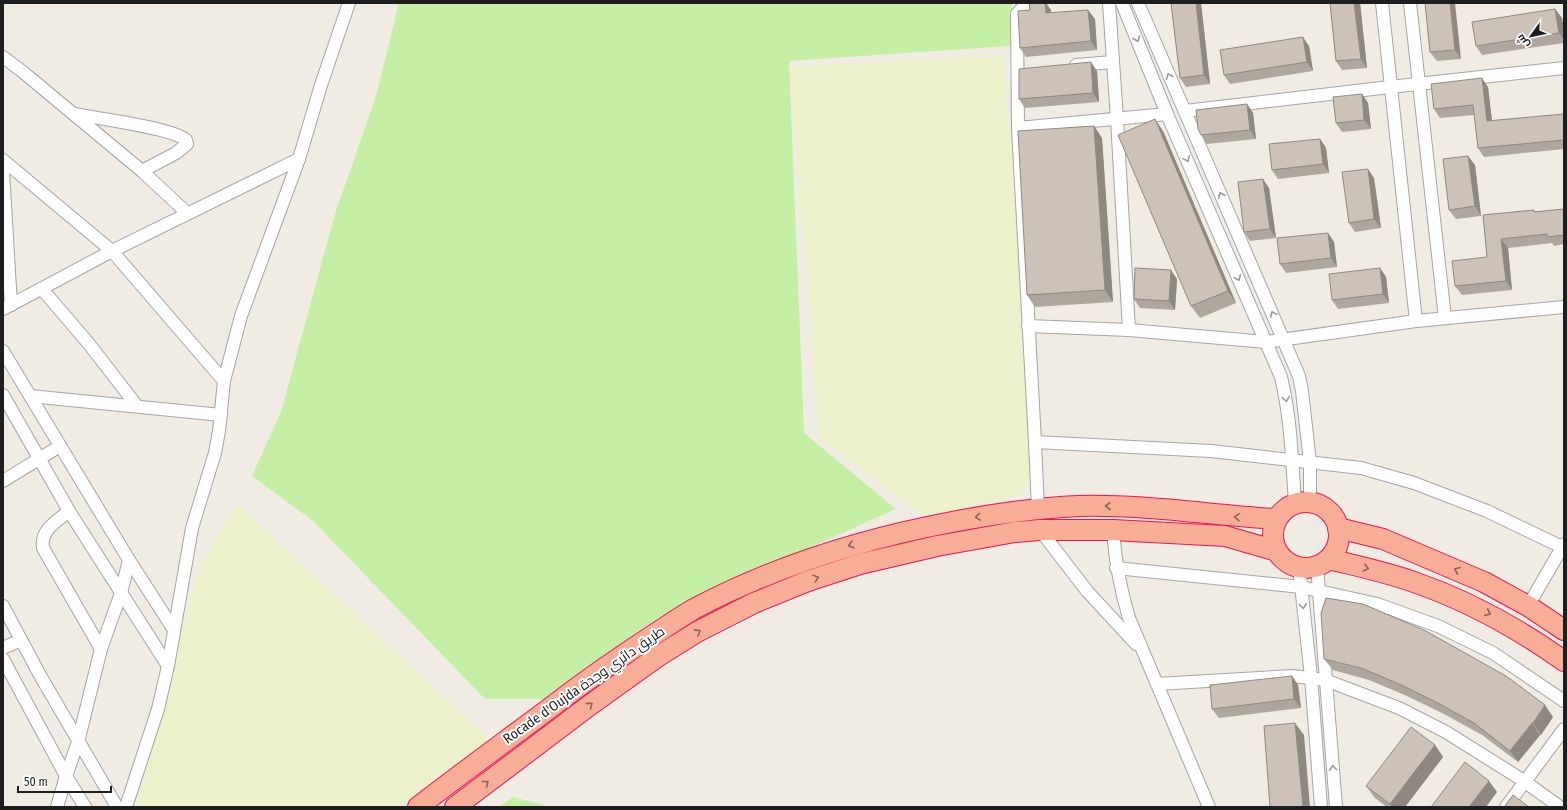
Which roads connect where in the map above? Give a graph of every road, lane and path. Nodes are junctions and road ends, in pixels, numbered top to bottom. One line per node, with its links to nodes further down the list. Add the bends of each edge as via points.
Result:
1 (349, 3): 21 (street)
2 (1026, 3): 13 (street, via 1017,14)
3 (1109, 3): 9 (street)
4 (1122, 3): 18 (street, one-way to 18)
5 (1138, 3): 16 (street, one-way to 5)
6 (1382, 3): 15 (street)
7 (1410, 3): 14 (street)
8 (3, 57): 17 (street)
9 (1113, 62): 10 (street); 19 (street)
10 (1062, 67)
11 (1564, 68): 14 (street)
12 (1032, 69): 13 (street)
13 (1017, 71): 20 (street)
14 (1420, 84): 15 (street); 30 (street)
15 (1390, 87): 16 (street); 31 (street)
16 (1184, 111): 34 (street, one-way to 16)
17 (73, 114): 24 (street); 24 (street, via 173,133 186,140 187,144 176,153)
18 (1167, 114): 19 (street); 35 (street, one-way to 35)
19 (1117, 119): 20 (street); 33 (street)
20 (1018, 128): 32 (street)
21 (299, 159): 25 (street); 37 (street, via 241,316)
22 (3, 160): 26 (street)
23 (3, 171): 29 (street)
24 (142, 171): 25 (street)
25 (187, 213): 26 (street)
26 (112, 251): 27 (street); 37 (street)
27 (42, 289): 29 (street); 40 (street)
28 (1564, 306): 30 (street)
29 (7, 307)
30 (1445, 318): 31 (street)
31 (1416, 321): 34 (street)
32 (1028, 326): 33 (street); 42 (street)
33 (1129, 330): 35 (street)
34 (1285, 340): 35 (street); 46 (street, via 1301,384)
35 (1266, 342): 45 (street, one-way to 45, via 1278,367 1284,390)
36 (3, 351): 39 (street)
37 (224, 381): 41 (street)
38 (3, 395): 44 (street)
39 (30, 396): 40 (street); 43 (street)
40 (137, 406): 41 (street)
41 (221, 415): 64 (street, via 214,459 192,528)
42 (1035, 442): 45 (street, via 1211,450); 49 (street)
43 (60, 446): 44 (street); 57 (street)
44 (39, 460): 47 (street); 50 (street)
45 (1292, 460): 46 (street); 48 (street)
46 (1310, 462): 48 (street); 55 (street, via 1361,468 1414,483 1487,511)
47 (3, 481)
48 (1302, 502): 51 (highway, via 1284,509); 52 (highway, via 1320,504 1335,518)
49 (1038, 509): 51 (highway, Rocade d'Oujda طريق دائري وجدة, one-way to 49, via 1113,506); 86 (highway, Rocade d'Oujda طريق دائري وجدة, one-way to 86, via 970,518 868,540 816,556 735,588 692,611 601,669)
50 (69, 511): 61 (street); 68 (street, via 43,535 43,548)
51 (1276, 519): 56 (highway, via 1272,535)
52 (1338, 528): 59 (highway, via 1338,545); 63 (highway, one-way to 52, via 1484,582 1383,539)
53 (1040, 530): 54 (highway, Rocade d'Oujda طريق دائري وجدة); 69 (street, via 1087,591); 87 (highway, Rocade d'Oujda طريق دائري وجدة, one-way to 53, via 657,657 697,632 754,603 808,581 860,564 938,546)
54 (1113, 530): 56 (highway, Rocade d'Oujda طريق دائري وجدة, via 1225,536); 58 (street)
55 (1564, 546): 63 (street)
56 (1277, 551): 59 (highway, via 1290,564)
57 (129, 560): 61 (street); 64 (street)
58 (1116, 568): 59 (street); 69 (street, via 1129,618)
59 (1311, 570): 60 (street); 60 (street); 71 (highway, one-way to 71, via 1414,581 1495,616); 73 (street, one-way to 73)
60 (1320, 590): 74 (street); 76 (street, via 1377,604 1438,626 1493,653)
61 (121, 593): 68 (street); 72 (street)
62 (3, 606): 66 (street)
63 (1528, 606): 65 (highway)
64 (174, 630): 72 (street)
65 (1564, 630)
66 (21, 640): 67 (street); 78 (street)
67 (3, 648)
68 (102, 650): 78 (street)
69 (1142, 650): 75 (street)
70 (3, 659): 79 (street)
71 (1564, 660)
72 (168, 666): 85 (street, via 158,709)
73 (1311, 677): 74 (street); 75 (street); 89 (street)
74 (1325, 680): 80 (street, via 1399,708 1446,732); 81 (street, one-way to 74)
75 (1157, 684): 88 (street)
76 (1564, 701)
77 (1564, 729): 80 (street)
78 (78, 742): 79 (street); 84 (street)
79 (66, 776): 82 (street); 83 (street)
80 (1524, 781): 90 (street); 91 (street)
81 (1339, 805)
82 (58, 807)
83 (85, 807)
84 (117, 807)
85 (126, 807)
86 (418, 807)
87 (455, 807)
88 (1209, 807)
89 (1321, 807)
90 (1506, 807)
91 (1560, 807)

